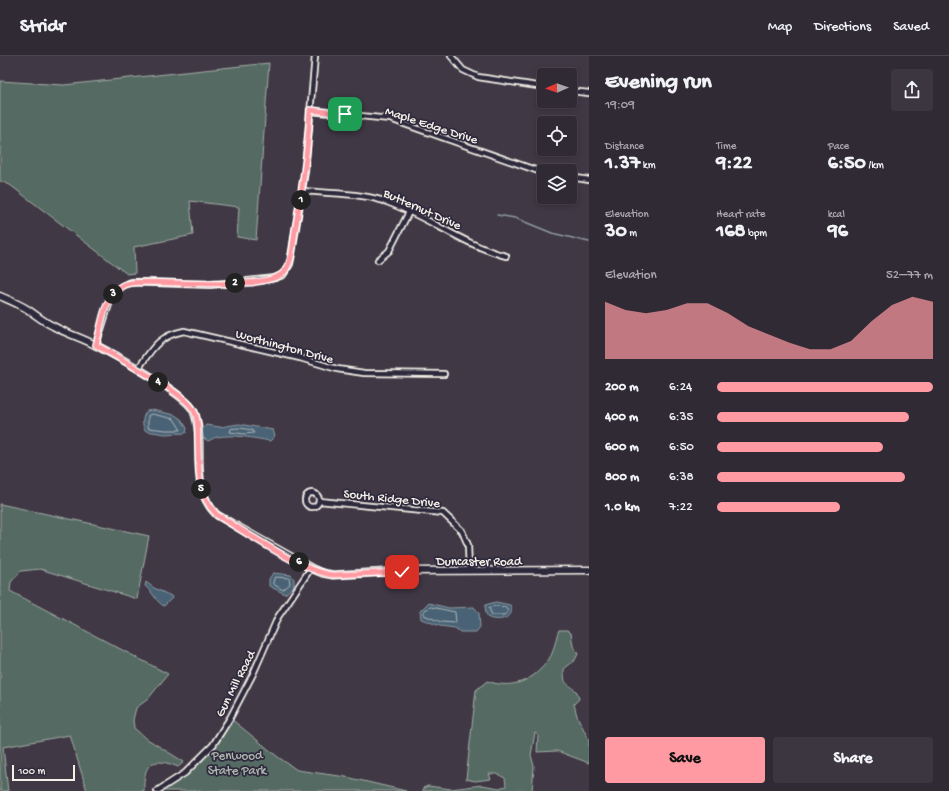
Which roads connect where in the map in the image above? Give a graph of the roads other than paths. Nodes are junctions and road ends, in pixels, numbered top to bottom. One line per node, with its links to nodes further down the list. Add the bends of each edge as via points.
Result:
1 (315, 56): 6 (street)
2 (451, 56): 3 (street, via 463,70 478,77)
3 (537, 86)
4 (577, 92): 5 (street)
5 (589, 93)
6 (310, 110): 7 (street, Maple Edge Drive, via 390,119); 10 (street)
7 (537, 171)
8 (577, 178): 9 (street)
9 (589, 180)
10 (302, 191): 11 (street, Butternut Drive, via 377,199); 15 (street, via 290,264 283,274 266,280 210,285 128,283 116,290 110,300)
11 (409, 212): 12 (street, Butternut Drive); 13 (street, via 389,251)
12 (506, 256)
13 (378, 260)
14 (0, 296): 15 (street, Duncaster Road, via 28,309 51,326)
15 (96, 345): 16 (street, Duncaster Road)
16 (138, 369): 17 (street, Worthington Drive, via 156,343 184,331 337,369 364,373); 19 (street, Duncaster Road, via 187,401 193,409 198,421 200,485 209,508)
17 (444, 374)
18 (319, 501): 21 (street, South Ridge Drive, via 443,512 462,530 468,545)
19 (311, 568): 21 (street, Duncaster Road, via 333,575); 22 (street, Gun Mill Road, via 278,617 230,718 213,745 185,773)
20 (589, 570): 21 (street, Duncaster Road)
21 (469, 571)
22 (157, 791)

